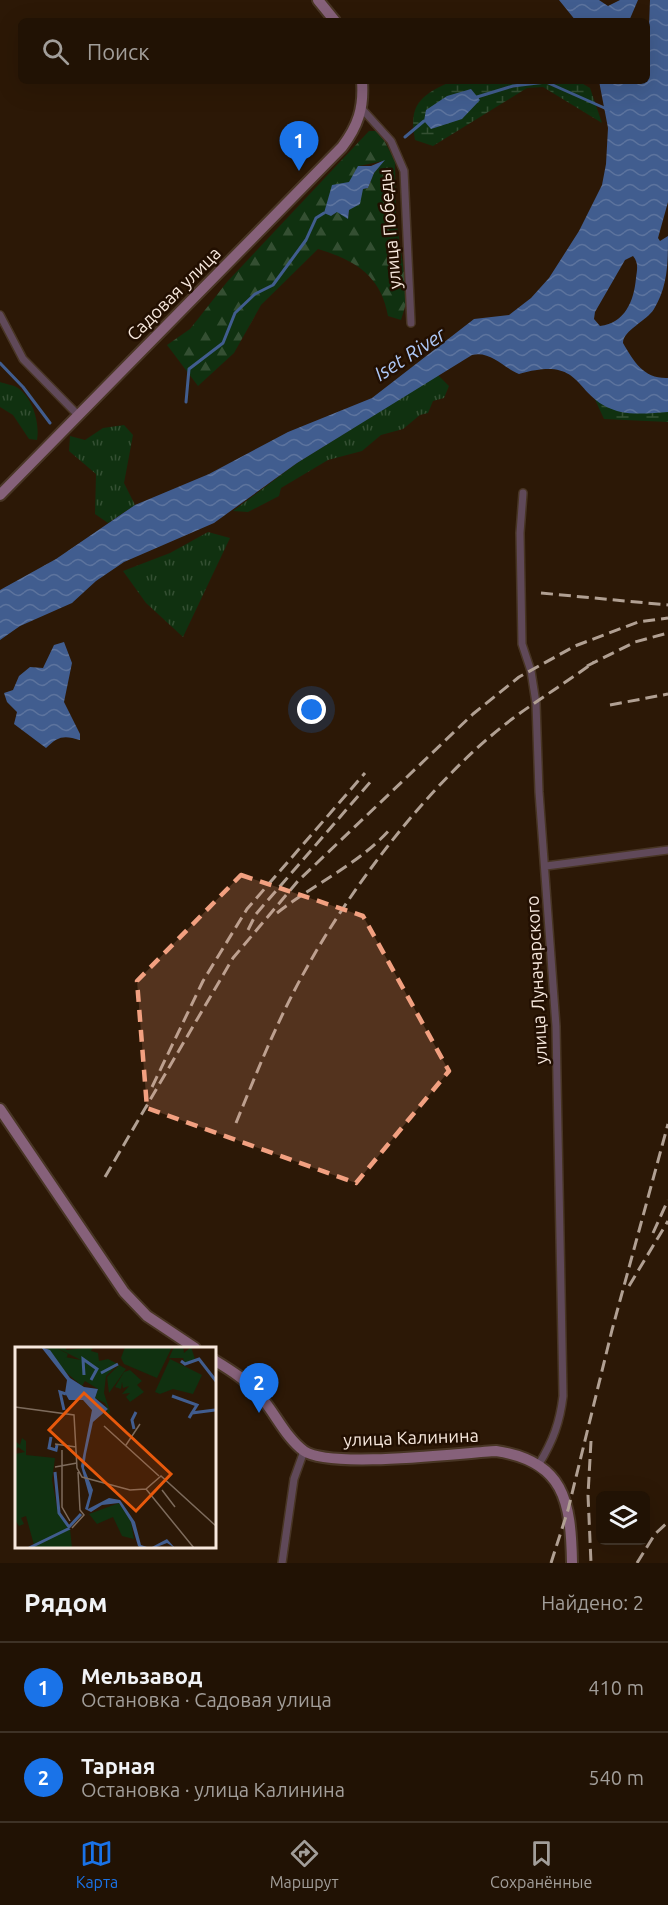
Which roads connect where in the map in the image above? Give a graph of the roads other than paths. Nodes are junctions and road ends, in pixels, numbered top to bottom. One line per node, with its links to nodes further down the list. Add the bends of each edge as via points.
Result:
1 (318, 0): 2 (main road)
2 (333, 18)
3 (362, 84): 4 (main road)
4 (363, 110): 6 (street, улица Победы, via 392,141 404,171); 7 (main road, Садовая улица, via 342,147)
5 (0, 315): 7 (street, via 23,359)
6 (411, 323)
7 (77, 414): 9 (main road, Садовая улица)
8 (523, 493): 11 (street, улица Луначарского, via 522,644 536,703)
9 (0, 495)
10 (668, 849): 11 (street)
11 (546, 866): 16 (street, улица Луначарского, via 556,1026 562,1396 560,1420)
12 (0, 1109): 13 (main road, via 124,1292 147,1316)
13 (194, 1347)
14 (216, 1361): 15 (main road, via 261,1396)
15 (304, 1451): 16 (main road, улица Калинина, via 352,1459 496,1451); 17 (street, via 294,1479)
16 (539, 1464): 18 (main road, via 560,1488 568,1510)
17 (282, 1563)
18 (572, 1563)

